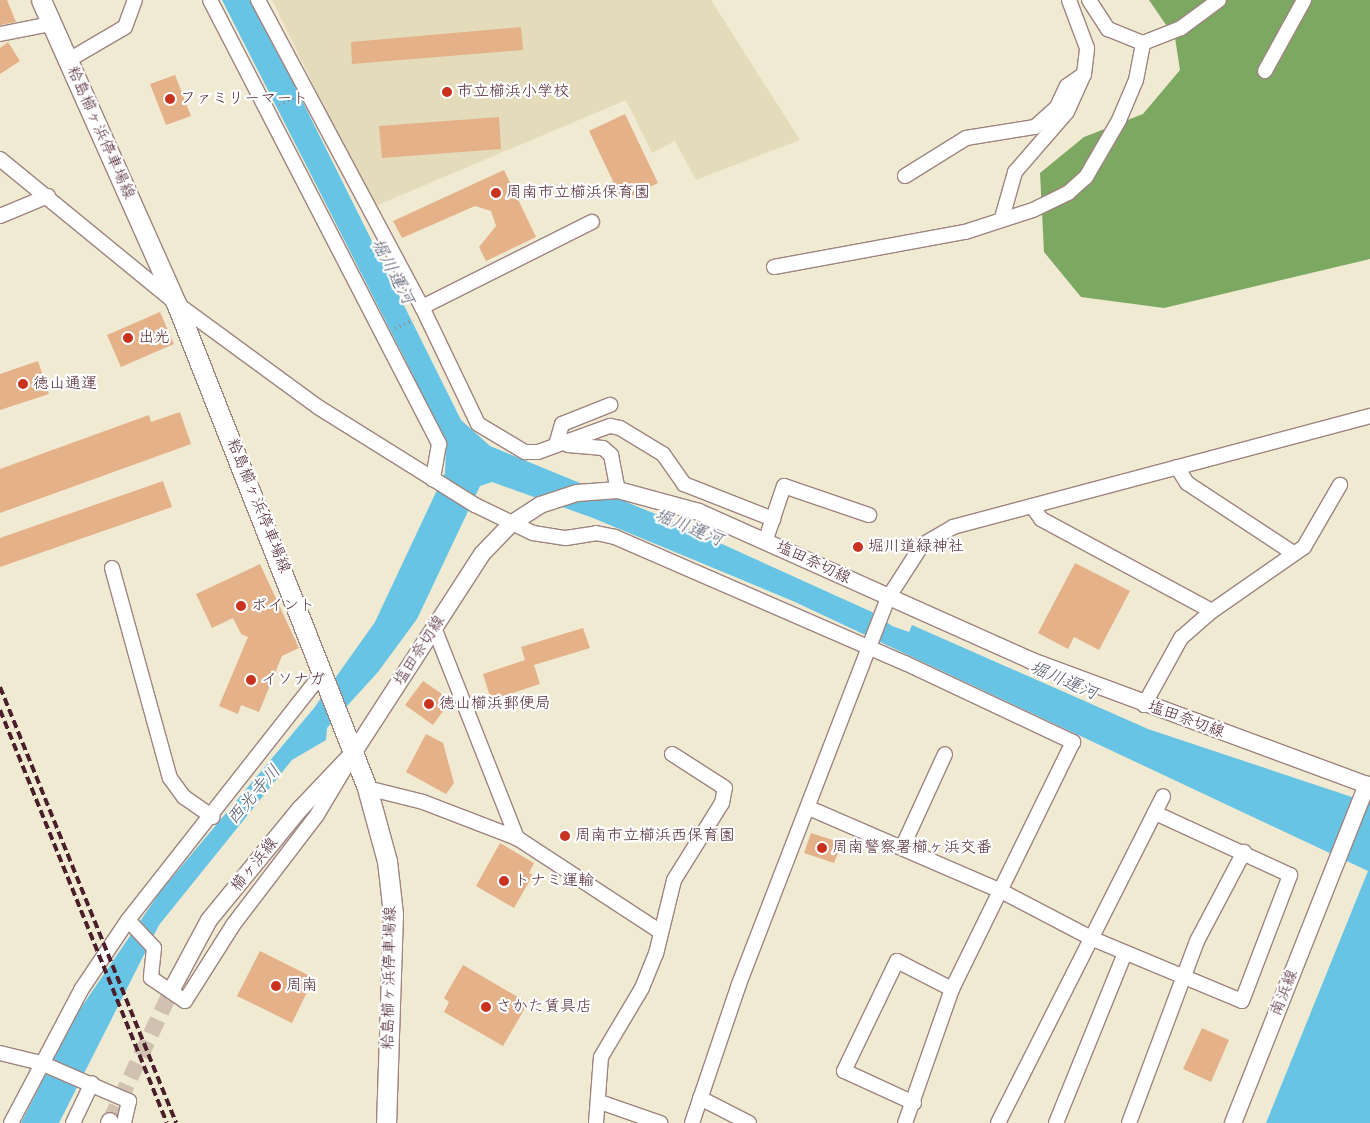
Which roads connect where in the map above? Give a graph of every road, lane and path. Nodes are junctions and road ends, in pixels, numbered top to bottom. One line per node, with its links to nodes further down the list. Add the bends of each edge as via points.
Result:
1 (42, 0): 9 (main road, 粭島櫛ヶ浜停車場線)
2 (135, 0): 12 (street, via 125,27)
3 (210, 0): 31 (street, via 438,444)
4 (258, 0): 25 (street)
5 (1069, 0): 14 (street, via 1087,48)
6 (1089, 0): 11 (street, via 1108,29)
7 (1219, 0): 11 (street, via 1181,28)
8 (1304, 0): 13 (street)
9 (51, 24): 10 (street); 12 (main road, 粭島櫛ヶ浜停車場線)
10 (0, 34)
11 (1143, 43): 21 (street, via 1136,80 1119,120 1086,177 1068,193)
12 (67, 61): 24 (main road, 粭島櫛ヶ浜停車場線)
13 (1265, 71)
14 (1084, 74): 18 (street, via 1067,86 1057,107 1035,128 966,138); 21 (street, via 1067,112 1015,172)
15 (300, 94): 16 (path)
16 (274, 108)
17 (0, 160): 19 (street)
18 (905, 176)
19 (48, 196): 20 (street); 24 (street)
20 (0, 216)
21 (1002, 218): 23 (street, via 965,232)
22 (592, 222): 25 (street)
23 (774, 267)
24 (176, 303): 31 (street, via 318,407); 45 (main road, 粭島櫛ヶ浜停車場線)
25 (418, 313): 26 (path); 29 (street, via 478,424 526,452)
26 (389, 331)
27 (610, 405): 29 (street, via 562,424)
28 (1370, 416): 30 (street)
29 (556, 445): 33 (street, via 603,448 611,455); 36 (street, via 610,426 632,432 663,454 684,484)
30 (1178, 467): 34 (street); 39 (street, via 1187,483)
31 (433, 479): 37 (street)
32 (1340, 485): 39 (street, via 1304,547)
33 (610, 490): 37 (street, 塩田奈切線, via 540,505); 38 (street, 塩田奈切線, via 699,512)
34 (1032, 506): 41 (street, via 934,535 922,545); 42 (street, via 1041,520)
35 (869, 515): 36 (street, via 784,486)
36 (773, 519): 38 (street)
37 (511, 524): 43 (street, 塩田奈切線, via 482,554); 44 (street, via 551,537 584,532 615,538)
38 (766, 542): 41 (street, 塩田奈切線)
39 (1293, 553): 42 (street)
40 (112, 568): 55 (street, via 170,778 184,797)
41 (886, 602): 44 (street); 46 (street, 塩田奈切線)
42 (1212, 611): 46 (street, via 1181,638)
43 (435, 630): 47 (street, 塩田奈切線); 56 (street)
44 (870, 647): 53 (street); 59 (street, via 1072,742)
45 (324, 671): 47 (main road, 粭島櫛ヶ浜停車場線); 55 (street)
46 (1144, 705): 51 (street, 塩田奈切線)
47 (354, 752): 50 (main road, 粭島櫛ヶ浜停車場線); 60 (street, via 317,816 233,924 185,1001 151,978 154,948); 65 (street, 櫛ヶ浜線, via 300,809 209,920)
48 (672, 754): 61 (street, via 725,788 722,803 674,880)
49 (945, 754): 57 (street)
50 (367, 788): 56 (street, via 431,805); 76 (main road, 粭島櫛ヶ浜停車場線, via 387,861 393,914)
51 (1367, 789): 85 (street, 南浜線)
52 (1163, 796): 54 (street)
53 (809, 808): 57 (street); 70 (street, via 739,984)
54 (1155, 813): 58 (street); 62 (street)
55 (213, 817): 60 (street)
56 (517, 838): 61 (street)
57 (902, 848): 59 (street)
58 (1244, 852): 64 (street, via 1205,923); 64 (street, via 1290,875 1242,1002)
59 (1003, 892): 62 (street); 66 (street)
60 (128, 920): 68 (street)
61 (659, 932): 71 (street, via 642,988 601,1057)
62 (1093, 939): 63 (street); 82 (street)
63 (1125, 953): 64 (street); 83 (street)
64 (1186, 979): 84 (street)
65 (172, 989)
66 (952, 989): 72 (street); 72 (street, via 897,961 844,1071)
67 (0, 1053): 68 (street)
68 (41, 1063): 69 (street); 74 (street)
69 (92, 1083): 73 (street, via 128,1101); 75 (street)
70 (700, 1098): 79 (street); 80 (street)
71 (600, 1102): 77 (street); 78 (street)
72 (914, 1103): 81 (street)
73 (115, 1122)
74 (11, 1123)
75 (73, 1123)
76 (386, 1123)
77 (596, 1123)
78 (660, 1123)
79 (692, 1123)
80 (749, 1123)
81 (905, 1123)
82 (998, 1123)
83 (1056, 1123)
84 (1129, 1123)
85 (1233, 1123)

